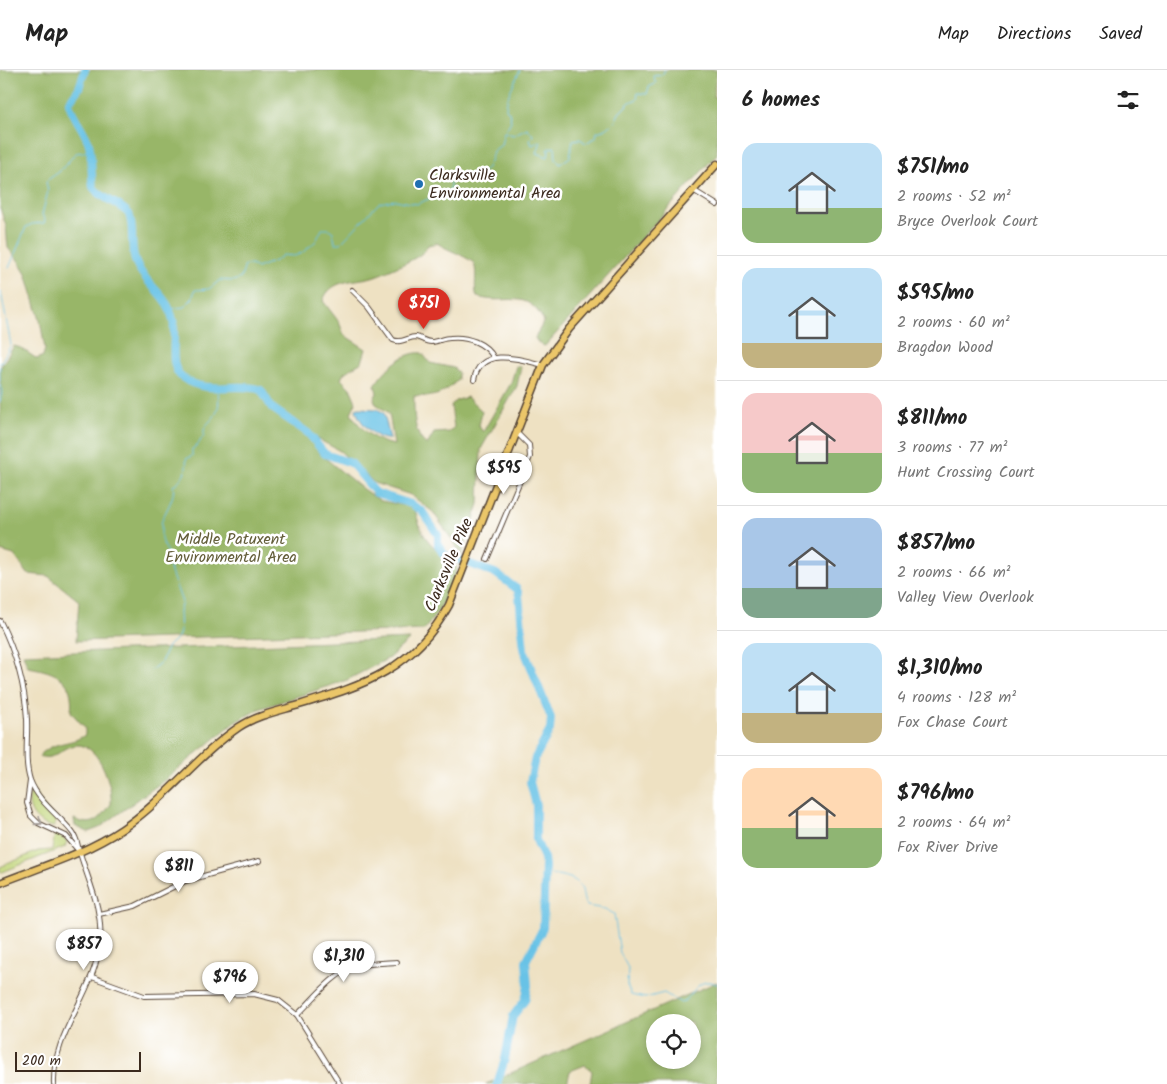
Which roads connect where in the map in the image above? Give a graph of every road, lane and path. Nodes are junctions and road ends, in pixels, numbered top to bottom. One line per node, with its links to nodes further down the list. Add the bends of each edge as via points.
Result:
1 (717, 164): 2 (main road, Clarksville Pike)
2 (693, 190): 3 (street); 6 (main road, Clarksville Pike, via 569,329)
3 (717, 205)
4 (352, 290): 5 (street, via 393,340 415,337 428,342 450,338 467,340 481,344)
5 (494, 358): 6 (street); 7 (street, via 478,368)
6 (543, 366): 8 (main road, Clarksville Pike)
7 (474, 380)
8 (516, 432): 9 (street, via 529,445 530,457); 12 (main road, Clarksville Pike, via 449,606 419,647 395,667 360,685 272,713 240,727 130,824)
9 (487, 559)
10 (0, 621): 11 (street, via 24,696)
11 (30, 779): 12 (street, via 44,804 75,836); 12 (street, one-way to 12, via 27,802 31,816 38,823 66,836)
12 (79, 851): 14 (main road, Clarksville Pike); 15 (street)
13 (259, 861): 15 (street, via 185,881 135,906)
14 (0, 883)
15 (100, 914): 17 (street, via 100,942)
16 (397, 962): 18 (street, via 348,970 335,978)
17 (92, 977): 18 (street, via 144,996 263,995 278,1000); 19 (street, via 58,1049)
18 (297, 1015): 20 (street)
19 (54, 1084)
20 (340, 1084)

